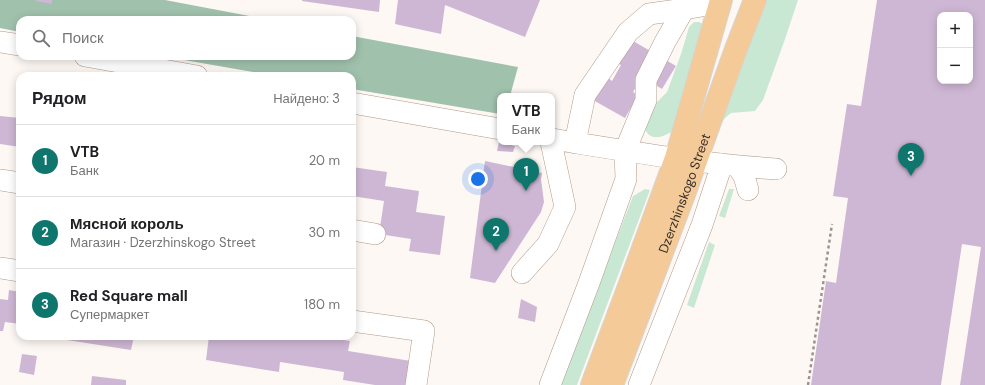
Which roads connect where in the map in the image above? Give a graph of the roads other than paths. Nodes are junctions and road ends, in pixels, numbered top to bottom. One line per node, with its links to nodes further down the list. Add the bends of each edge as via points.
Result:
1 (755, 0): 14 (main road, Dzerzhinskogo Street)
2 (721, 1): 3 (street); 14 (main road, Dzerzhinskogo Street)
3 (684, 9): 11 (street, via 649,14 628,32 585,95); 13 (street, via 646,80 646,100)
4 (0, 42): 5 (street)
5 (16, 44)
6 (107, 60): 7 (street)
7 (174, 72)
8 (356, 104): 9 (street)
9 (497, 128)
10 (555, 140): 11 (street)
11 (575, 143): 13 (street)
12 (552, 145): 24 (street, via 565,207 548,244)
13 (625, 151): 14 (street); 27 (street, via 626,178)
14 (686, 160): 15 (street); 28 (main road, Dzerzhinskogo Street, via 634,273); 29 (main road, Dzerzhinskogo Street)
15 (730, 165): 16 (street); 19 (street, via 744,176); 30 (street, via 702,225)
16 (776, 169)
17 (0, 180): 18 (street)
18 (16, 182)
19 (748, 190)
20 (356, 231): 21 (street)
21 (375, 234)
22 (0, 268): 23 (street)
23 (16, 270)
24 (522, 273)
25 (356, 322): 26 (street, via 424,331)
26 (416, 385)
27 (550, 385)
28 (592, 385)
29 (612, 385)
30 (639, 385)

